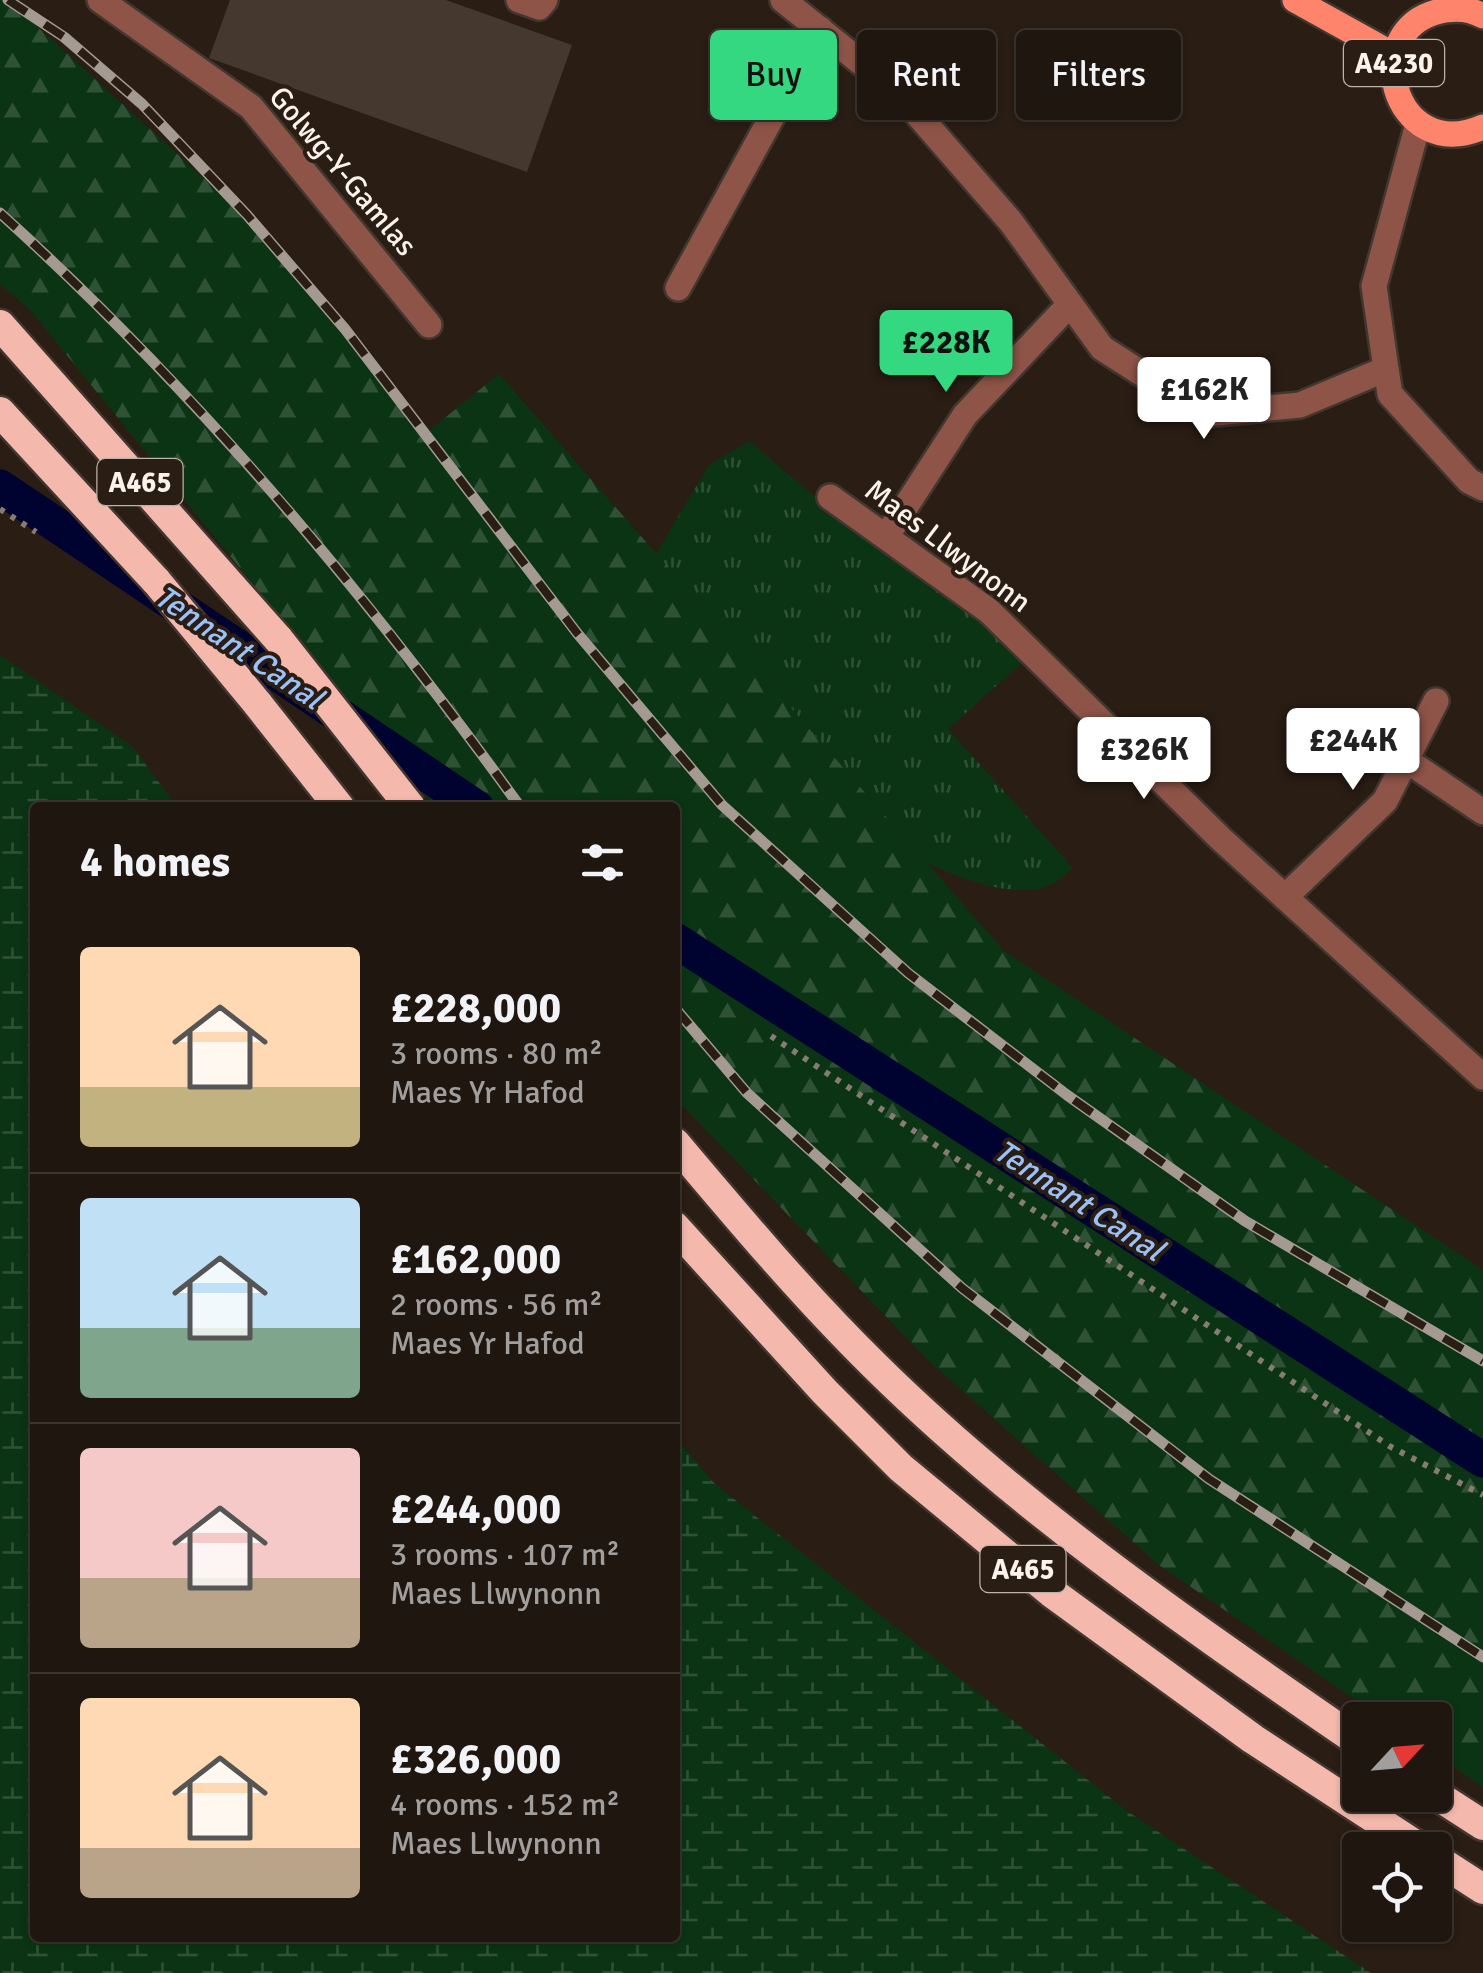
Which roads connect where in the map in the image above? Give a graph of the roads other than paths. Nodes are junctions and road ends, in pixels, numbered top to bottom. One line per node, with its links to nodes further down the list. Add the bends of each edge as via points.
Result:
1 (519, 0): 2 (street, via 539,7)
2 (545, 0)
3 (783, 0): 7 (street)
4 (1296, 0): 8 (main road, A4230)
5 (110, 3): 14 (street, Golwg-Y-Gamlas, via 251,108)
6 (1481, 10): 8 (main road, A4230, via 1435,12 1413,24)
7 (820, 29): 11 (street); 12 (street, via 899,94 1011,222)
8 (1394, 55): 9 (main road, A4230, via 1393,85)
9 (1418, 124): 10 (main road, A4230, via 1445,135); 15 (street, via 1374,286)
10 (1483, 128)
11 (678, 288)
12 (1070, 304): 15 (street, via 1102,348 1205,414 1300,406); 19 (street, via 965,415)
13 (0, 325): 23 (highway, A465, bridge, via 279,640)
14 (429, 325)
15 (1386, 369): 17 (street, via 1390,394)
16 (0, 412): 22 (highway, A465, bridge, via 157,582)
17 (1483, 488)
18 (830, 497): 19 (street, Maes Llwynonn)
19 (886, 537): 25 (street, Maes Llwynonn, via 989,611)
20 (1436, 701): 21 (street)
21 (1406, 760): 24 (street); 25 (street, via 1385,800)
22 (335, 802)
23 (406, 802)
24 (1483, 812)
25 (1285, 897): 26 (street, Maes Llwynonn)
26 (1483, 1077)
27 (680, 1149): 29 (highway, A465, via 769,1256 875,1366 1014,1491)
28 (680, 1233): 32 (highway, A465, via 901,1468 1036,1580 1253,1739)
29 (1342, 1731)
30 (1452, 1805): 31 (highway)
31 (1483, 1825)
32 (1395, 1832)
33 (1452, 1869): 34 (highway)
34 (1483, 1889)

